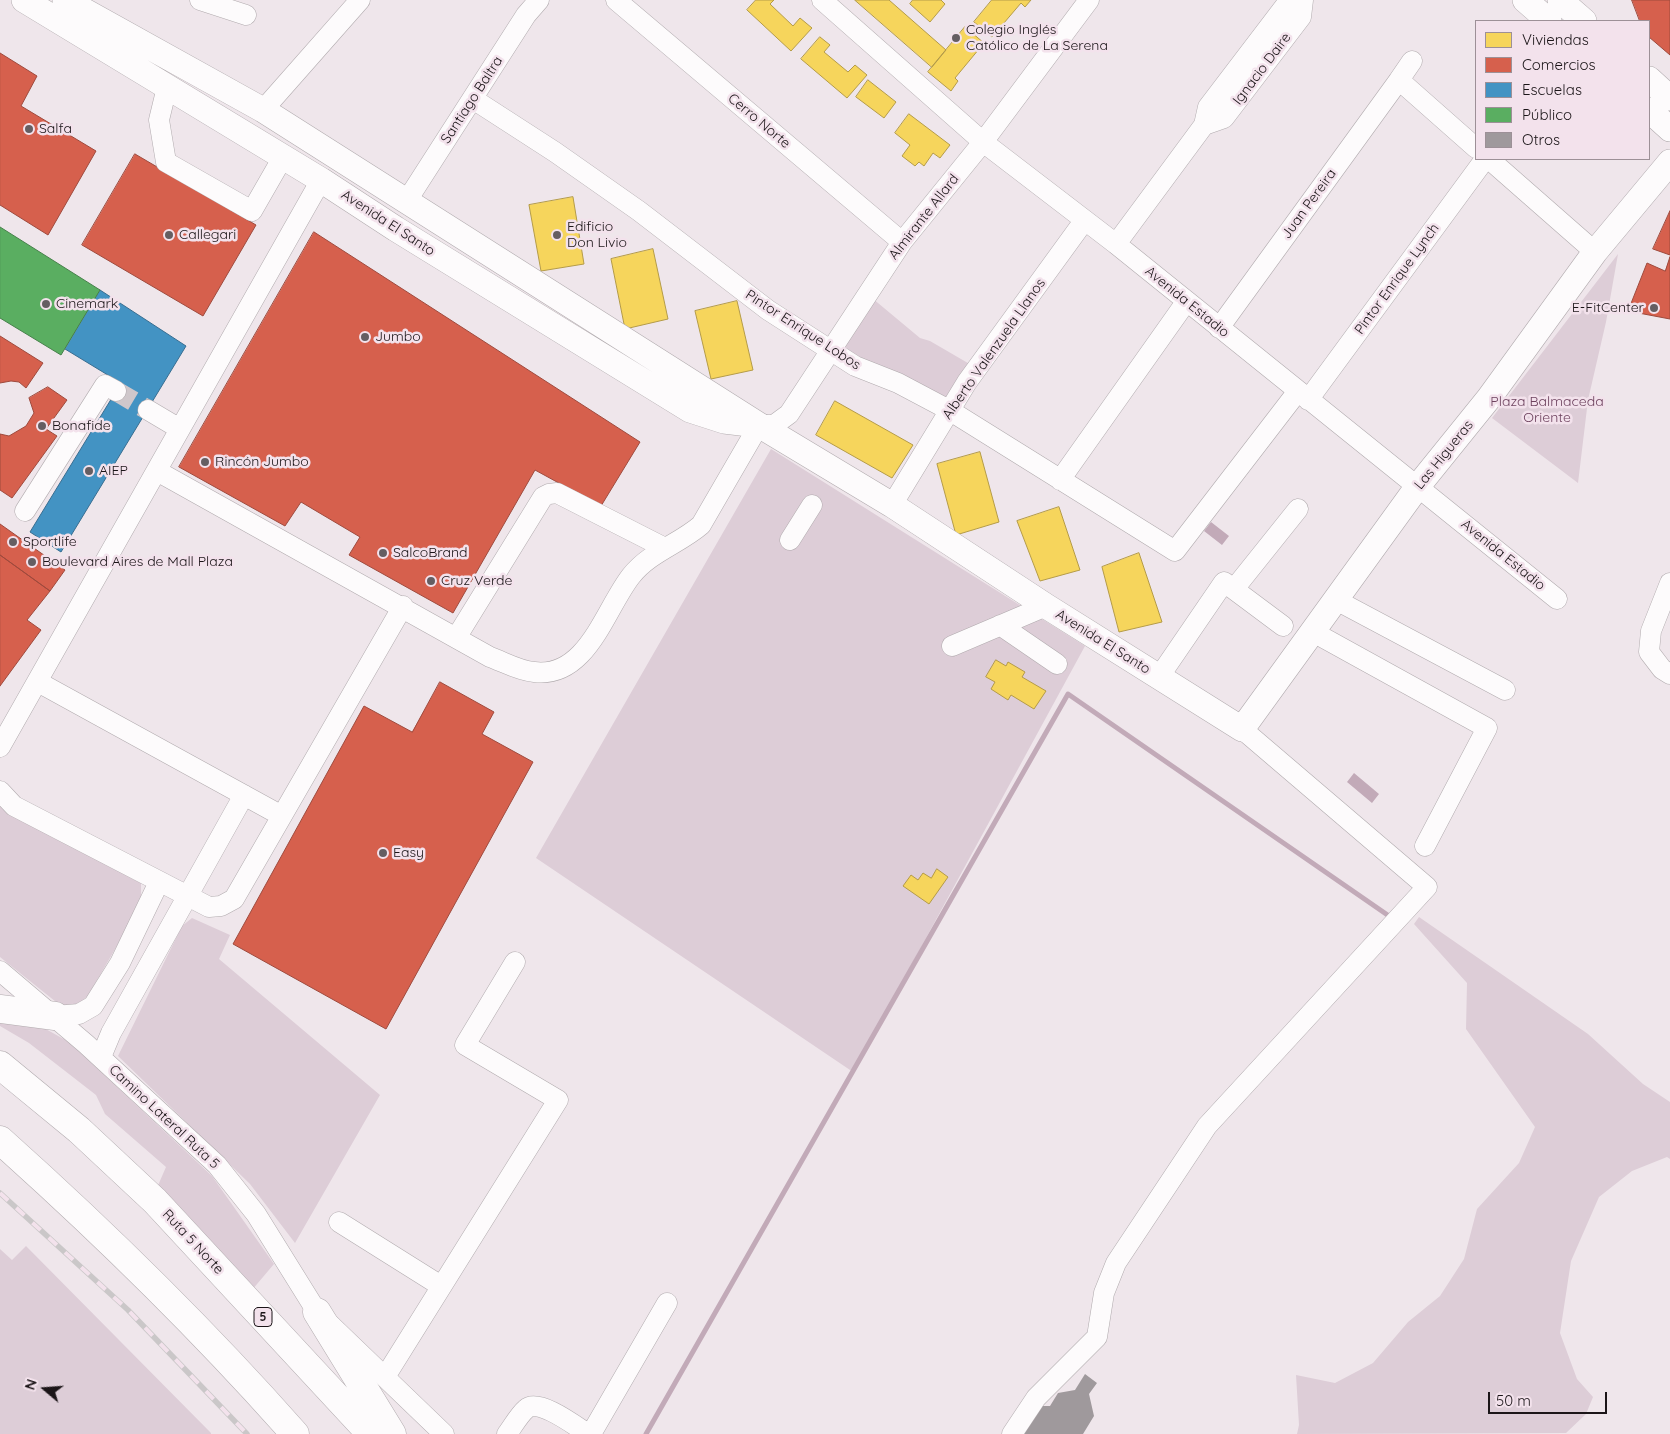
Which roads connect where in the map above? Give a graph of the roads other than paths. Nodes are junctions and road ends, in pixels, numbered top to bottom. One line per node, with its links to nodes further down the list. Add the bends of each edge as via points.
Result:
1 (24, 0): 18 (main road, Avenida El Santo)
2 (65, 0): 21 (main road, Avenida El Santo)
3 (200, 0): 12 (street)
4 (360, 0): 21 (street)
5 (539, 0): 19 (street, Santiago Baltra)
6 (616, 0): 33 (street, Cerro Norte)
7 (822, 0): 24 (street, Avenida Estadio)
8 (1089, 0): 24 (street, Almirante Allard)
9 (1303, 0): 34 (street, Ignacio Daire, via 1301,18 1224,118 1204,125)
10 (1525, 0): 13 (main road)
11 (1560, 0): 14 (main road)
12 (246, 15)
13 (1548, 20)
14 (1583, 20)
15 (1412, 61): 16 (street, Juan Pereira)
16 (1399, 80): 25 (street); 37 (street, Juan Pereira)
17 (1650, 80): 20 (main road)
18 (167, 87): 26 (main road, Avenida El Santo); 26 (street, via 159,120 166,162 252,211)
19 (473, 98): 31 (street, Santiago Baltra); 38 (street, Pintor Enrique Lobos, via 639,211 768,310)
20 (1670, 98)
21 (263, 110): 26 (main road, via 264,129); 31 (main road, Avenida El Santo)
22 (1650, 111): 23 (main road)
23 (1670, 129)
24 (983, 142): 32 (street, Avenida Estadio); 33 (street, Almirante Allard)
25 (1475, 147)
26 (276, 153): 30 (main road, Avenida El Santo)
27 (1486, 160): 40 (street, Pintor Enrique Lynch)
28 (1488, 160): 35 (street)
29 (1670, 162): 35 (main road, Las Higueras)
30 (321, 180): 43 (main road, Avenida El Santo, via 396,230 690,410 724,421); 44 (street)
31 (406, 202): 43 (main road, Avenida El Santo)
32 (1084, 221): 34 (street, Avenida Estadio); 42 (street, Alberto Valenzuela Llanos)
33 (902, 242): 38 (street, Almirante Allard)
34 (1116, 244): 36 (street, Avenida Estadio)
35 (1595, 252): 47 (main road, Las Higueras, via 1489,398)
36 (1186, 302): 37 (street, Avenida Estadio); 46 (street)
37 (1219, 328): 40 (street, Avenida Estadio)
38 (830, 349): 42 (street, Pintor Enrique Lobos, via 855,366 898,383); 43 (street, Almirante Allard, via 789,414 774,425)
39 (116, 391): 51 (street, via 105,385)
40 (1303, 395): 47 (street, Avenida Estadio); 54 (street, Pintor Enrique Lynch)
41 (148, 410): 44 (street)
42 (950, 410): 46 (street, Pintor Enrique Lobos); 48 (street, Alberto Valenzuela Llanos)
43 (759, 425): 48 (main road, Avenida El Santo); 53 (street, via 701,525 688,537)
44 (180, 429): 45 (street)
45 (157, 471): 59 (street); 69 (street)
46 (1060, 480): 54 (street, Pintor Enrique Lobos)
47 (1418, 486): 57 (street, Avenida Estadio); 58 (main road, Las Higueras)
48 (892, 505): 60 (main road, Avenida El Santo)
49 (812, 506): 52 (street)
50 (1298, 510): 56 (street)
51 (25, 511)
52 (790, 540)
53 (665, 548): 64 (street, via 648,558 631,576 584,650 558,670 532,672 490,657); 64 (street, via 584,505 558,493 549,494 543,497)
54 (1175, 551)
55 (1670, 583): 67 (street, via 1651,631 1649,652)
56 (1234, 589): 62 (street); 68 (street, via 1224,582)
57 (1557, 599)
58 (1336, 600): 63 (main road, Las Higueras); 70 (street)
59 (403, 606): 64 (street); 75 (street)
60 (1046, 606): 61 (street); 68 (main road, Avenida El Santo)
61 (1000, 626): 65 (street); 66 (street)
62 (1283, 626)
63 (1313, 632): 71 (main road, Las Higueras); 76 (street, via 1487,728)
64 (456, 638)
65 (952, 646)
66 (1056, 664)
67 (1670, 674)
68 (1159, 677): 71 (main road, Avenida El Santo)
69 (38, 682): 72 (street); 74 (street)
70 (1505, 690)
71 (1242, 729): 97 (street, Avenida El Santo, via 1427,887 1207,1126 1116,1263 1104,1293 1097,1337 1036,1398)
72 (0, 747)
73 (0, 791): 77 (street, via 14,806)
74 (244, 795): 75 (street); 78 (street)
75 (282, 816): 78 (street, via 234,899 221,906 209,907)
76 (1426, 846)
77 (159, 882): 78 (street); 82 (street, via 120,964 93,1006 79,1014)
78 (188, 896): 83 (street, via 111,1033)
79 (515, 962): 87 (street, via 465,1045 558,1100)
80 (0, 971): 82 (street, Camino Lateral Ruta 5)
81 (0, 1009): 82 (highway)
82 (55, 1016): 83 (street, Camino Lateral Ruta 5)
83 (101, 1057): 89 (street, Camino Lateral Ruta 5, via 194,1141 238,1188)
84 (0, 1065): 92 (highway, Ruta 5 Norte / 5, via 79,1130 155,1201)
85 (0, 1140): 91 (highway, via 127,1257)
86 (339, 1222): 87 (street)
87 (442, 1286): 90 (street)
88 (667, 1303): 96 (street)
89 (317, 1312): 90 (street, Camino Lateral Ruta 5); 93 (highway)
90 (385, 1377): 94 (street, Camino Lateral Ruta 5)
91 (295, 1434)
92 (370, 1434)
93 (392, 1434)
94 (444, 1434)
95 (508, 1434): 96 (street, via 527,1408 534,1406 547,1409)
96 (590, 1434)
97 (1012, 1434)

